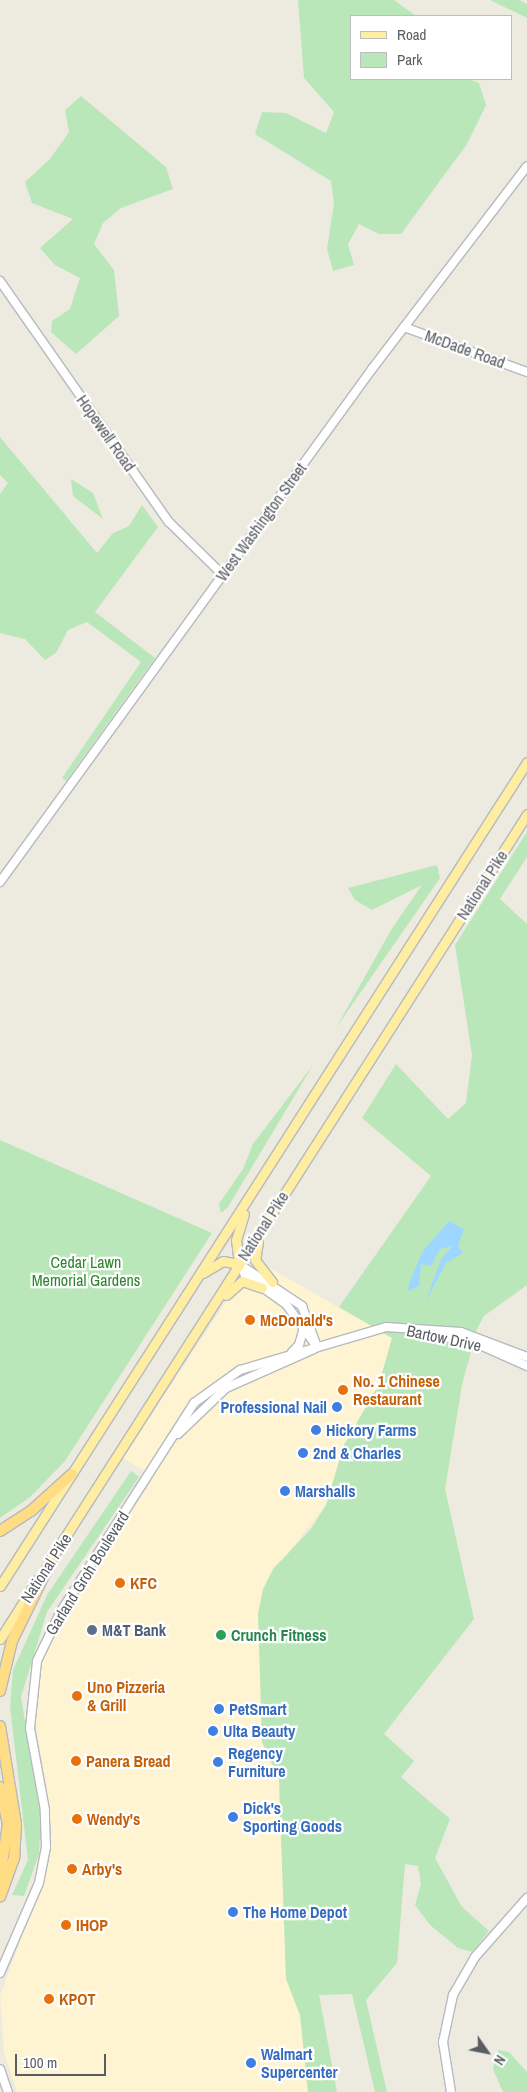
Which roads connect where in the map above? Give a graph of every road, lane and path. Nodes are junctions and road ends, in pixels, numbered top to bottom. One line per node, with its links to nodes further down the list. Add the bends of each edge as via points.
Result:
1 (527, 166): 3 (street, West Washington Street)
2 (0, 281): 5 (street, Hopewell Road, via 169,522)
3 (404, 327): 4 (street, McDade Road); 5 (street, West Washington Street)
4 (527, 372)
5 (222, 575): 8 (street, West Washington Street)
6 (527, 762): 9 (main road, National Pike)
7 (527, 814): 10 (main road, National Pike)
8 (0, 882)
9 (282, 1147): 11 (main road, via 240,1221 235,1249); 12 (main road, National Pike)
10 (266, 1222): 11 (main road, National Pike); 13 (main road, via 254,1254)
11 (239, 1264): 12 (main road, via 215,1264); 13 (street); 14 (street); 21 (main road, National Pike)
12 (195, 1281): 23 (main road, National Pike)
13 (272, 1282): 17 (street, via 302,1306)
14 (262, 1288): 16 (street, via 286,1304); 21 (main road, via 242,1281 231,1287 145,1419)
15 (386, 1327): 17 (street, Bartow Drive); 19 (street, Bartow Drive, via 461,1332); 20 (street, Bartow Drive, via 478,1344)
16 (304, 1328): 17 (street); 18 (street, via 299,1345)
17 (317, 1346): 18 (street, Garland Groh Boulevard); 22 (street, Garland Groh Boulevard, via 303,1358 226,1388)
18 (288, 1354): 22 (street, Garland Groh Boulevard, via 240,1370 206,1392 185,1414)
19 (527, 1357)
20 (527, 1366)
21 (137, 1425): 25 (main road, National Pike)
22 (169, 1443): 34 (street, Garland Groh Boulevard, via 61,1611 38,1661 30,1728 46,1810 46,1847 39,1883)
23 (72, 1474): 24 (highway, via 31,1511); 26 (main road, National Pike)
24 (0, 1531)
25 (54, 1555): 27 (main road, National Pike); 28 (highway, via 12,1641)
26 (0, 1586)
27 (0, 1639)
28 (0, 1691)
29 (0, 1726): 32 (highway, via 16,1842)
30 (0, 1787): 31 (highway, via 8,1824)
31 (0, 1877)
32 (0, 1897)
33 (527, 1898): 37 (street, via 475,1957 453,1995 443,2042)
34 (0, 1973)
35 (0, 2068): 36 (street)
36 (8, 2092)
37 (451, 2092)

